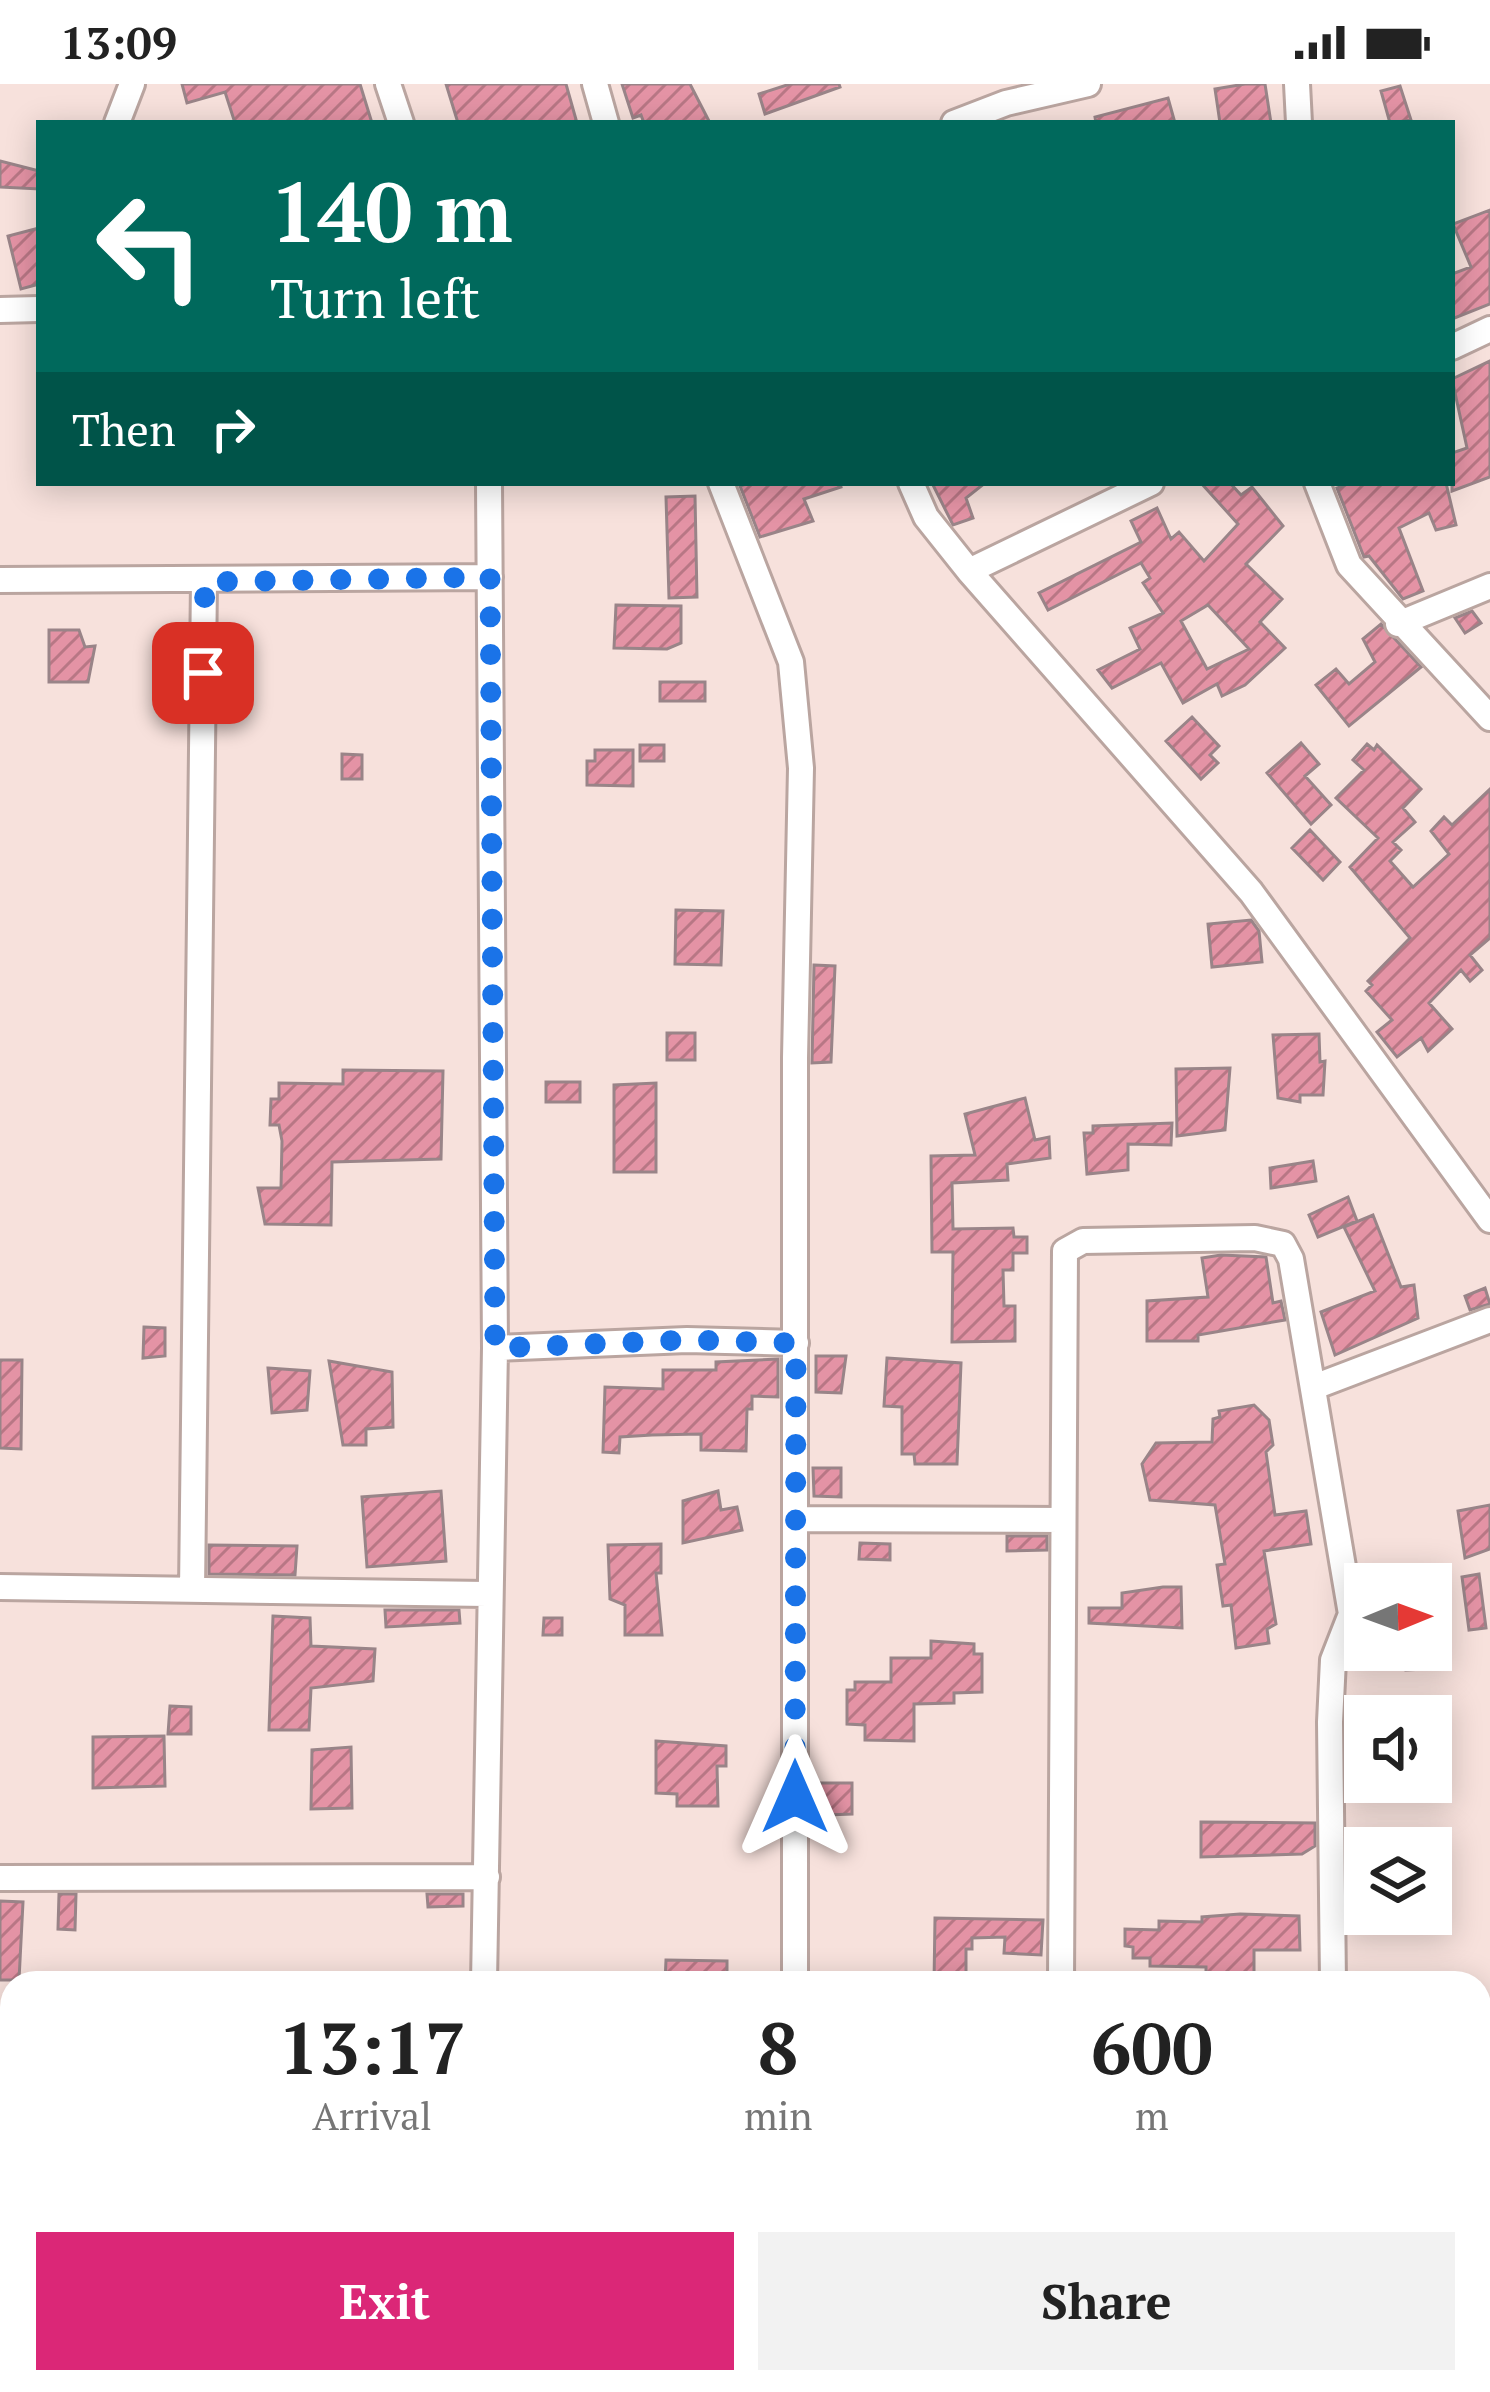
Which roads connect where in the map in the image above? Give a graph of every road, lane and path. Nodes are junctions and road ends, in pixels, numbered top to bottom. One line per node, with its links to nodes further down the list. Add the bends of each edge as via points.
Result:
1 (132, 84): 6 (street)
2 (388, 84): 7 (street)
3 (595, 84): 8 (street)
4 (1088, 84): 9 (street)
5 (1297, 84): 10 (street)
6 (118, 120)
7 (400, 120)
8 (606, 120)
9 (968, 120)
10 (1299, 120)
11 (36, 309): 12 (street)
12 (0, 310)
13 (1490, 329): 14 (street)
14 (1455, 346)
15 (489, 486): 23 (street)
16 (722, 486): 31 (street, via 798,697)
17 (912, 486): 22 (street)
18 (1085, 486): 21 (street)
19 (1144, 486): 21 (street)
20 (1318, 486): 27 (street, via 1349,565)
21 (1092, 508): 22 (street)
22 (969, 572): 29 (street, via 1251,892)
23 (490, 577): 25 (street); 32 (street)
24 (0, 580): 25 (street)
25 (205, 582): 37 (street)
26 (1490, 586): 27 (street)
27 (1398, 624): 28 (street)
28 (1490, 718)
29 (1490, 1220)
30 (1490, 1320): 33 (street)
31 (796, 1343): 32 (street); 34 (street)
32 (495, 1348): 38 (street)
33 (1314, 1387): 35 (street, via 1283,1244 1083,1241 1065,1251 1062,1276); 44 (street, via 1351,1613 1333,1660)
34 (795, 1519): 35 (street); 42 (street)
35 (1062, 1520): 43 (street)
36 (0, 1587): 37 (street)
37 (192, 1590): 38 (street)
38 (487, 1594): 39 (street)
39 (487, 1877): 40 (street); 41 (street)
40 (0, 1878)
41 (484, 1971)
42 (795, 1971)
43 (1061, 1971)
44 (1333, 1971)

